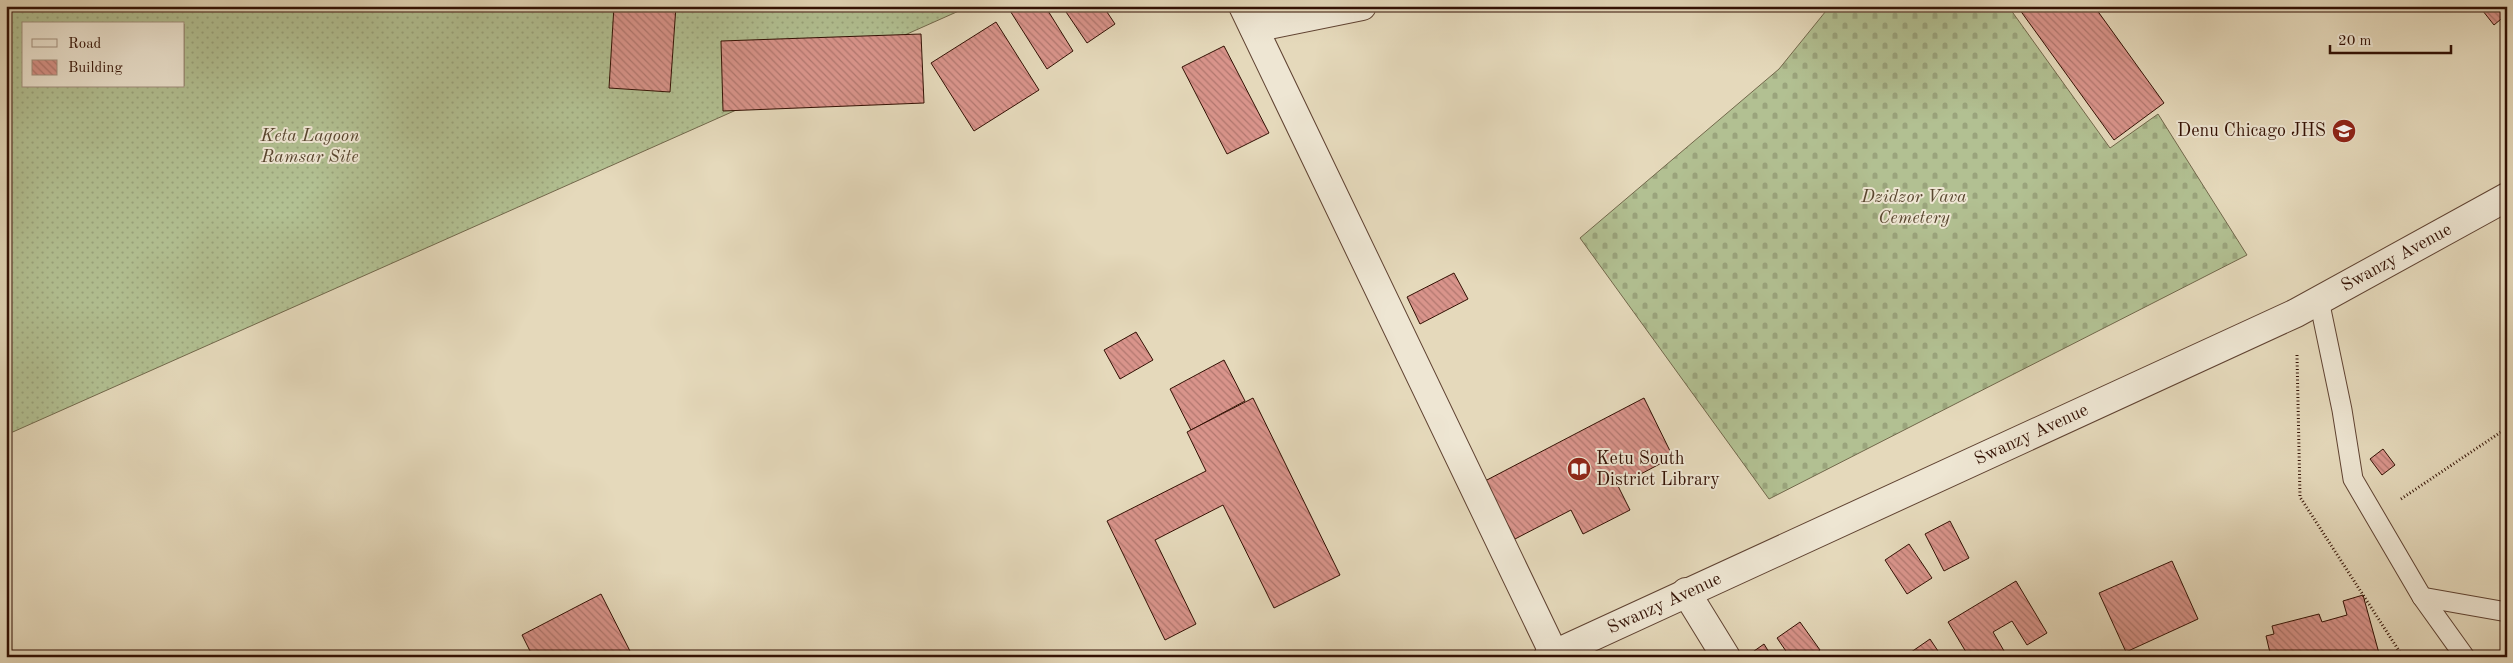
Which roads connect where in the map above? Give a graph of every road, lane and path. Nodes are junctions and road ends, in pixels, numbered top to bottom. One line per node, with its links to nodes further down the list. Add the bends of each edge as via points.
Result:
1 (1362, 6): 2 (street)
2 (1248, 17): 10 (street)
3 (2507, 197): 4 (street, Swanzy Avenue)
4 (2319, 300): 7 (street, Swanzy Avenue); 8 (lane, via 2353,479)
5 (2507, 428): 6 (path)
6 (2397, 502)
7 (1686, 592): 10 (street, Swanzy Avenue); 11 (street)
8 (2422, 597): 9 (lane); 12 (lane)
9 (2507, 612)
10 (1551, 655)
11 (1726, 657)
12 (2465, 657)

